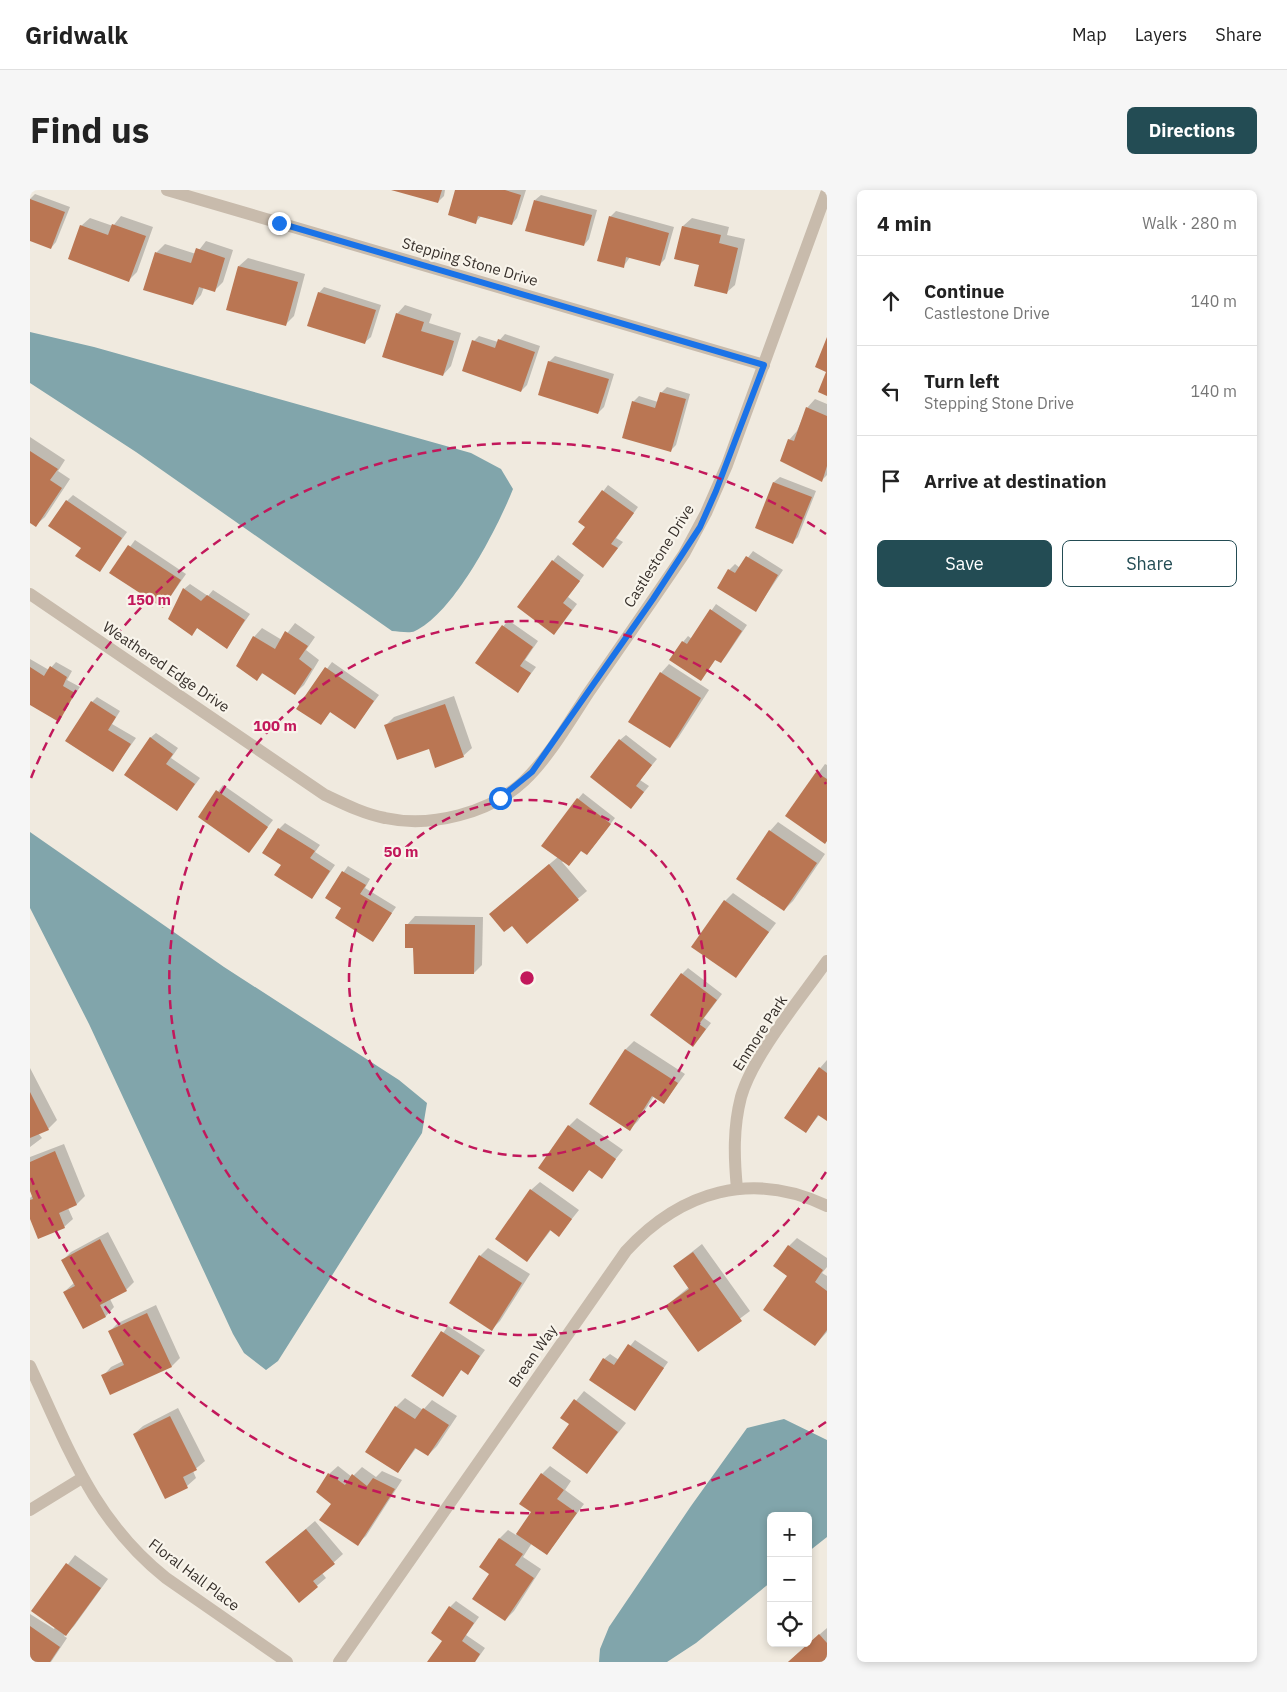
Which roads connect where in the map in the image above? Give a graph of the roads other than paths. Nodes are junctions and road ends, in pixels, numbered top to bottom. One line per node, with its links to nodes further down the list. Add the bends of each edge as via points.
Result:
1 (168, 190): 3 (street, Stepping Stone Drive)
2 (827, 191): 3 (street, Castlestone Drive)
3 (764, 365): 5 (street, Castlestone Drive, via 700,527 567,724 519,785 485,806)
4 (30, 594): 5 (street, Weathered Edge Drive, via 325,795 387,819 427,821)
5 (450, 817)
6 (827, 961): 7 (street, Enmore Park, via 747,1080 734,1138)
7 (738, 1189): 8 (street, Brean Way, via 793,1193); 13 (street, Brean Way, via 688,1203 666,1214 626,1251)
8 (827, 1206)
9 (30, 1366): 10 (street, Floral Hall Place)
10 (82, 1478): 11 (street); 12 (street, Floral Hall Place, via 104,1515 150,1566)
11 (30, 1510)
12 (287, 1662)
13 (339, 1662)

